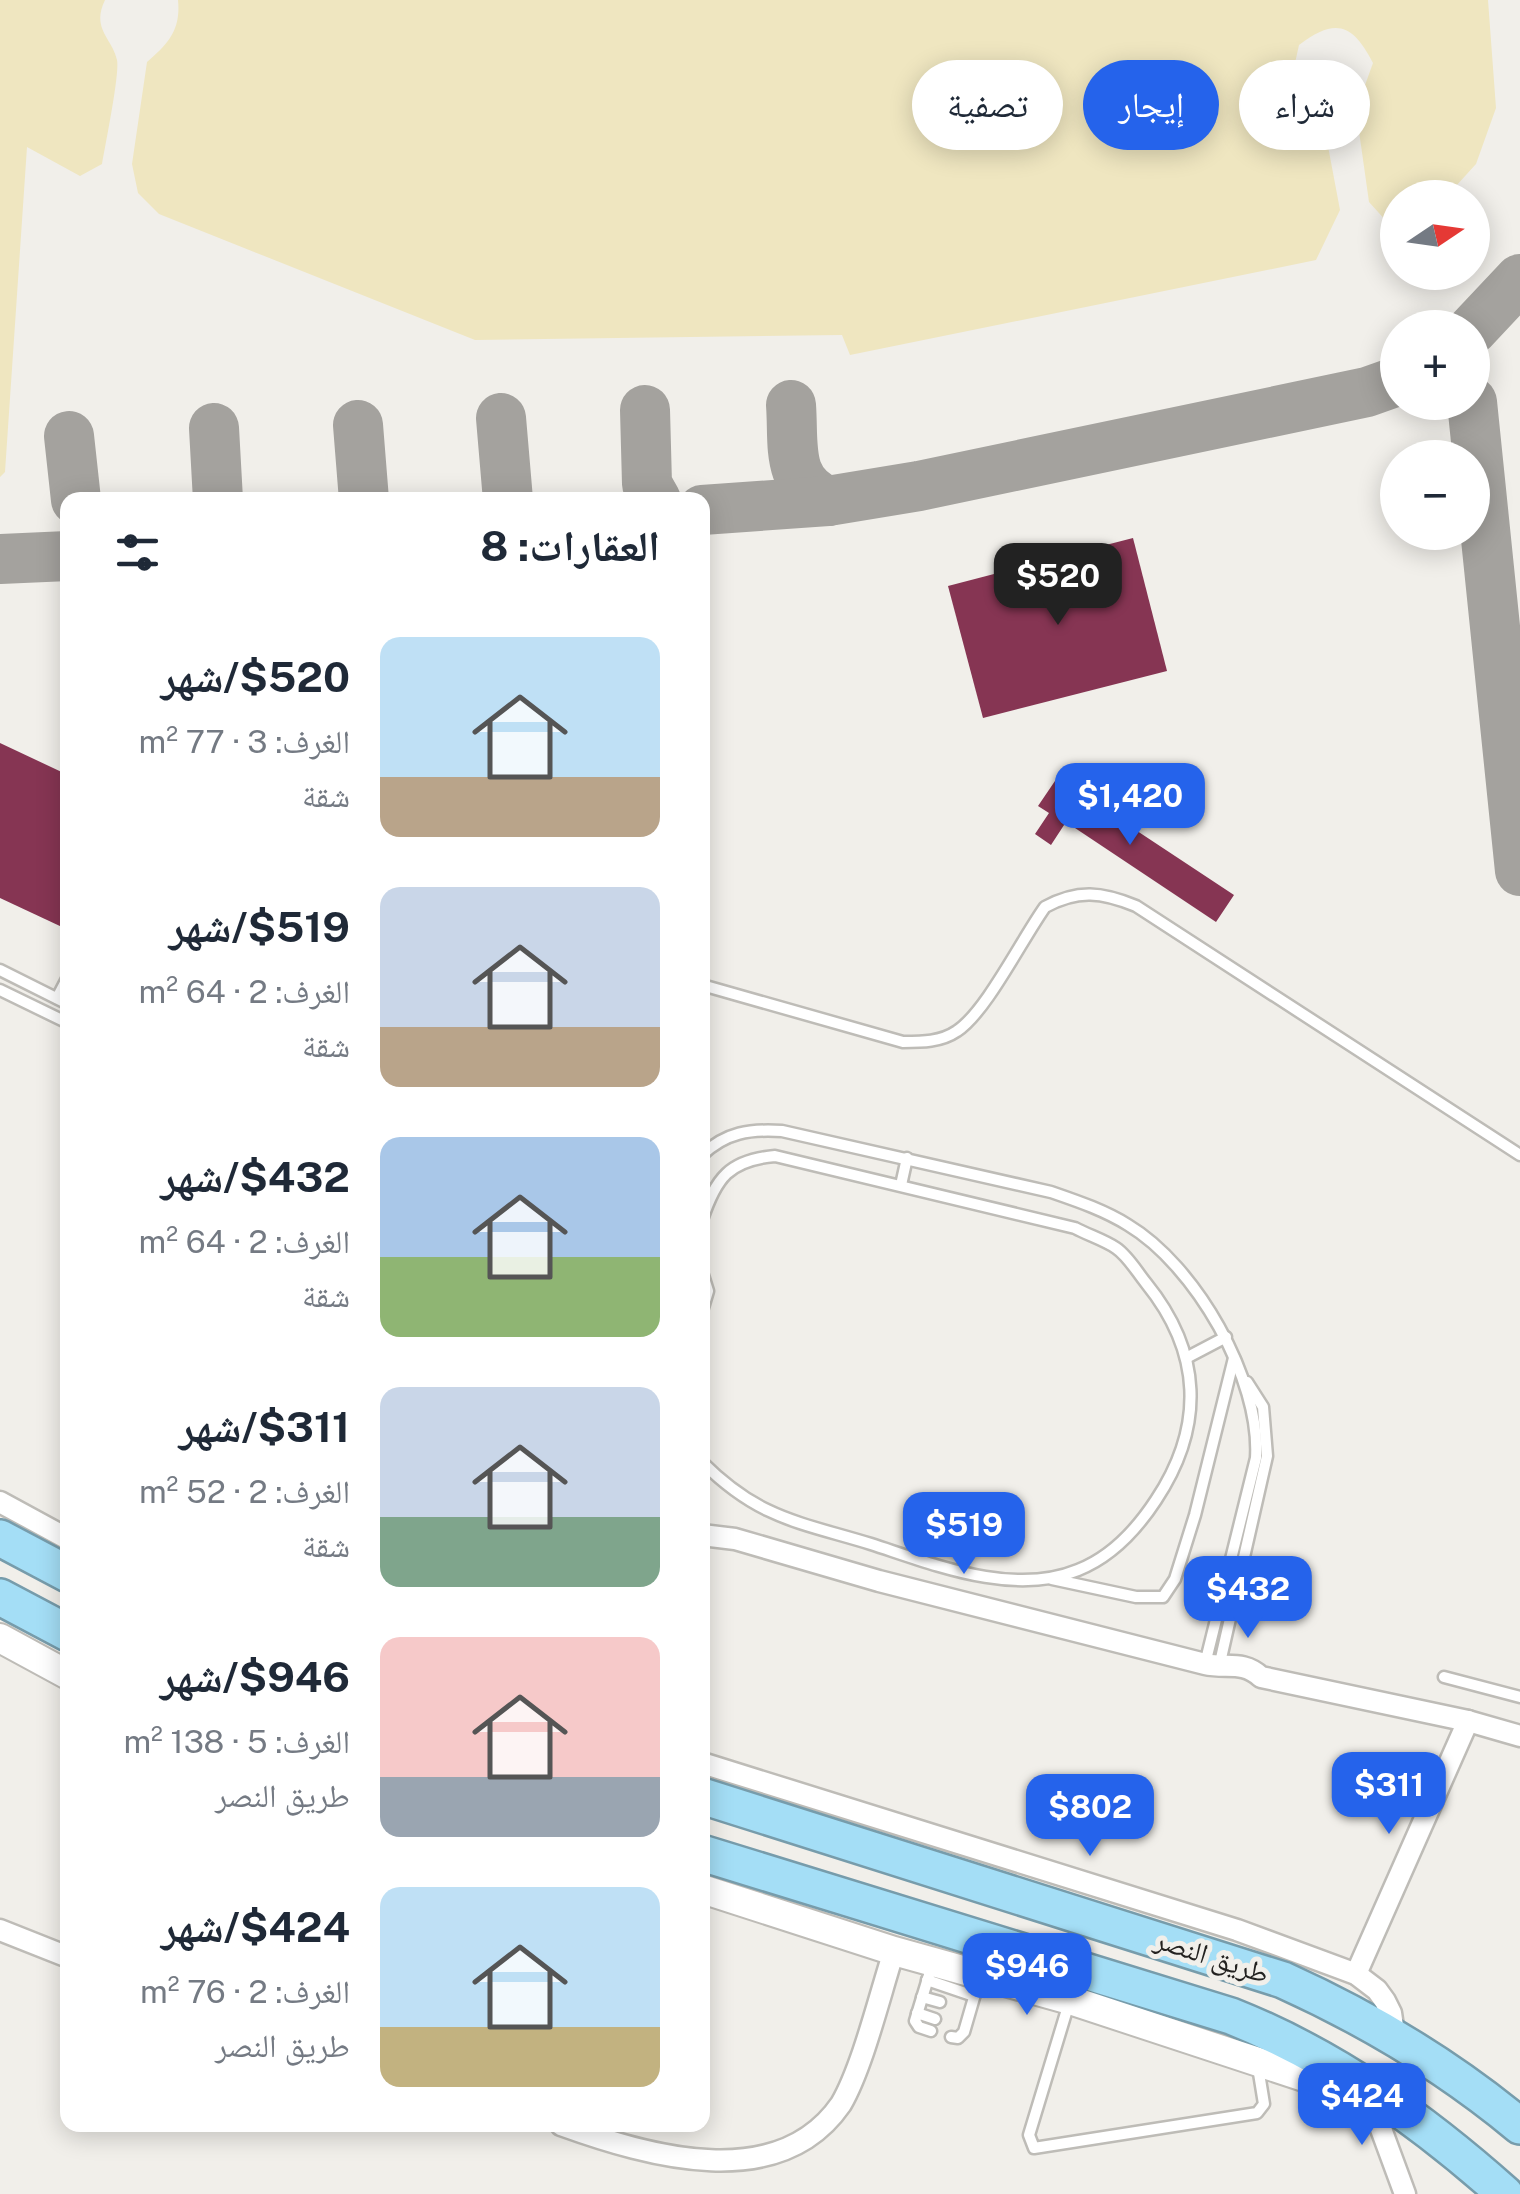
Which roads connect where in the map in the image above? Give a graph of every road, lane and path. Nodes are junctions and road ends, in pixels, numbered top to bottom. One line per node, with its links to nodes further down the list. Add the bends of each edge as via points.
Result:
1 (0, 970): 4 (lane)
2 (710, 987): 7 (lane, via 903,1042 932,1042 975,1016 1045,907 1085,892 1112,896)
3 (0, 990): 5 (lane)
4 (60, 1000)
5 (60, 1020)
6 (710, 1150): 8 (lane, via 733,1134 757,1130)
7 (1520, 1155)
8 (908, 1158): 9 (lane); 11 (lane, via 1051,1192)
9 (901, 1185): 10 (lane, via 776,1156 751,1158 729,1171); 12 (lane, via 1075,1228)
10 (710, 1197)
11 (1130, 1226): 12 (lane); 13 (lane, via 1163,1253)
12 (1118, 1249): 15 (lane, via 1163,1304)
13 (1226, 1337): 14 (lane); 15 (lane)
14 (1234, 1356): 22 (lane, via 1195,1515 1163,1597); 26 (lane, via 1263,1407 1267,1456)
15 (1186, 1358): 22 (lane, via 1191,1412 1160,1494 1119,1545 1078,1570)
16 (710, 1469): 22 (lane, via 782,1519 986,1577)
17 (0, 1502): 18 (street)
18 (60, 1535)
19 (710, 1535): 26 (street)
20 (0, 1538): 21 (highway)
21 (60, 1570)
22 (1046, 1578)
23 (0, 1597): 24 (highway)
24 (60, 1629)
25 (0, 1638): 27 (street)
26 (1212, 1666): 30 (street, via 1242,1665 1261,1677)
27 (60, 1671)
28 (1444, 1677): 29 (lane)
29 (1520, 1697)
30 (1468, 1720): 31 (street); 40 (street)
31 (1520, 1736)
32 (710, 1780): 40 (street, via 1237,1930)
33 (710, 1780): 47 (highway, طريق النصر, via 1243,1965 1322,1997)
34 (710, 1854): 49 (highway, طريق النصر, via 1230,2016)
35 (710, 1892): 37 (street)
36 (0, 1930): 38 (street)
37 (894, 1950): 39 (street); 51 (street, via 844,2100 800,2148 771,2160 700,2165)
38 (60, 1954)
39 (930, 1971): 41 (street); 42 (lane)
40 (1356, 1974): 47 (street, via 1385,2001)
41 (978, 1985): 43 (street); 46 (lane, via 964,2010 960,2038)
42 (922, 1996): 44 (lane); 45 (lane, via 915,2024)
43 (1070, 2000): 48 (street); 48 (lane, via 1029,2134 1034,2148 1257,2113 1264,2104)
44 (940, 2002)
45 (933, 2025)
46 (951, 2037)
47 (1395, 2040): 50 (highway, طريق النصر)
48 (1257, 2061): 49 (street, via 1313,2080)
49 (1360, 2081): 52 (street); 53 (highway, طريق النصر)
50 (1520, 2126)
51 (583, 2132)
52 (1406, 2194)
53 (1505, 2194)

